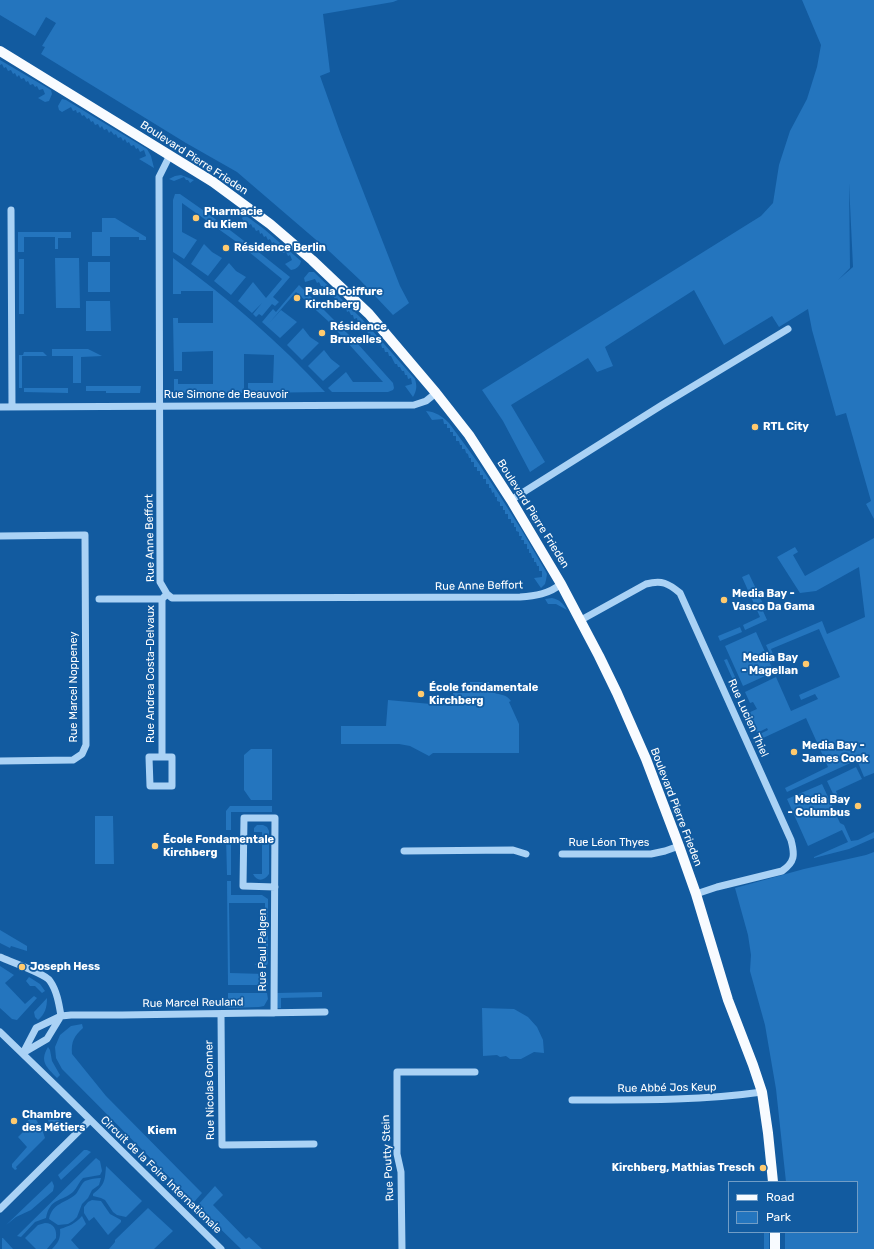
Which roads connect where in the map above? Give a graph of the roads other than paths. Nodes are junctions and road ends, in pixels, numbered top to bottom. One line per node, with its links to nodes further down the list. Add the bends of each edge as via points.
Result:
1 (0, 51): 2 (main road, Boulevard Pierre Frieden)
2 (170, 155): 5 (main road, Boulevard Pierre Frieden, via 239,200 312,260 368,314); 6 (street, Rue Anne Beffort, via 159,177)
3 (11, 210): 8 (street)
4 (788, 329): 9 (street, via 662,404)
5 (436, 393): 6 (street, Rue Simone de Beauvoir, via 426,401 414,405); 9 (main road, Boulevard Pierre Frieden, via 469,435)
6 (161, 406): 8 (street, Rue Simone de Beauvoir); 12 (street, Rue Anne Beffort, via 160,582)
7 (0, 407): 8 (street, Rue Simone de Beauvoir)
8 (12, 407)
9 (512, 500): 11 (main road, Boulevard Pierre Frieden)
10 (0, 536): 16 (street, Rue Marcel Noppeney, via 85,535 86,745 82,754 73,760)
11 (561, 584): 12 (street, Rue Anne Beffort, via 536,596 520,597); 14 (main road, Boulevard Pierre Frieden)
12 (164, 596): 13 (street, Rue Anne Beffort); 15 (street, Rue Andrea Costa-Delvaux)
13 (99, 599)
14 (581, 620): 17 (main road, Boulevard Pierre Frieden, via 646,759); 22 (street, Rue Lucien Thiel, via 646,584 662,582 671,585 680,593 791,840 793,860 782,871)
15 (162, 757): 15 (street, Rue Andrea Costa-Delvaux, via 150,757 150,786 172,786 172,757)
16 (0, 760)
17 (680, 846): 20 (street, Rue Léon Thyes, via 652,854); 22 (main road, Boulevard Pierre Frieden)
18 (404, 851): 19 (street, via 513,850)
19 (526, 854)
20 (562, 854)
21 (275, 887): 21 (street, Rue Paul Palgen, via 275,818 244,818 244,886); 25 (street, Rue Paul Palgen)
22 (696, 894): 31 (main road, Boulevard Pierre Frieden, via 728,1000)
23 (0, 957): 27 (street, via 50,979)
24 (325, 1012): 25 (street, Rue Marcel Reuland)
25 (274, 1013): 26 (street, Rue Marcel Reuland)
26 (221, 1014): 27 (street, Rue Marcel Reuland); 34 (street, Rue Nicolas Gonner, via 222,1145)
27 (61, 1016): 29 (street, via 47,1039); 29 (street, via 36,1028)
28 (0, 1032): 29 (street, Circuit de la Foire Internationale)
29 (23, 1053): 33 (street, Circuit de la Foire Internationale)
30 (475, 1072): 39 (street, Rue Poutty Stein, via 396,1072)
31 (762, 1092): 32 (street, Rue Abbé Jos Keup, via 668,1100); 35 (main road, Boulevard Pierre Frieden)
32 (572, 1100)
33 (90, 1120): 36 (street); 38 (street, Circuit de la Foire Internationale)
34 (314, 1144)
35 (773, 1181)
36 (0, 1209)
37 (775, 1233): 40 (main road)
38 (221, 1249)
39 (402, 1249)
40 (775, 1249)

